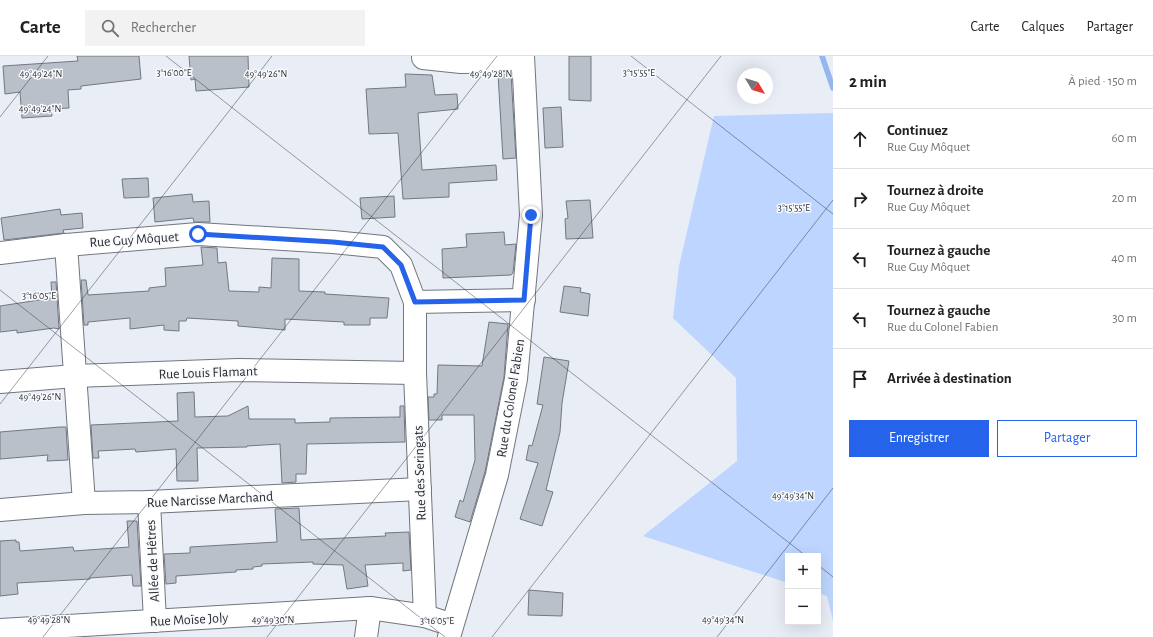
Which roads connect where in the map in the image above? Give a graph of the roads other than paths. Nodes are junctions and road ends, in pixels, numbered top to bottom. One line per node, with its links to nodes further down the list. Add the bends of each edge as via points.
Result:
1 (423, 56): 2 (street, via 461,62)
2 (523, 58): 5 (street, Rue du Colonel Fabien, via 531,215)
3 (66, 245): 4 (street, Rue Guy Môquet); 6 (street, Rue Guy Môquet, via 198,234 383,247 401,265); 8 (street)
4 (0, 253)
5 (524, 300): 6 (street); 19 (street, Rue du Colonel Fabien, via 516,379 497,475)
6 (415, 302): 7 (street, Rue des Seringats)
7 (415, 372): 8 (street, Rue Louis Flamant, via 238,370); 10 (street, Rue des Seringats)
8 (75, 376): 9 (street, Rue Louis Flamant); 12 (street)
9 (0, 382)
10 (420, 490): 11 (street, Rue Narcisse Marchand); 15 (street, Rue des Seringats)
11 (149, 502): 12 (street, Rue Narcisse Marchand); 16 (street, Allée de Hêtres)
12 (84, 503): 13 (street, Rue Narcisse Marchand)
13 (0, 510)
14 (370, 608): 15 (street, Rue Moïse Joly); 16 (street, Rue Moïse Joly); 20 (street)
15 (425, 616): 19 (street)
16 (155, 621): 18 (street, Rue Moïse Joly)
17 (0, 630): 18 (street, Rue Moïse Joly)
18 (91, 631)
19 (450, 631)
20 (366, 637)

